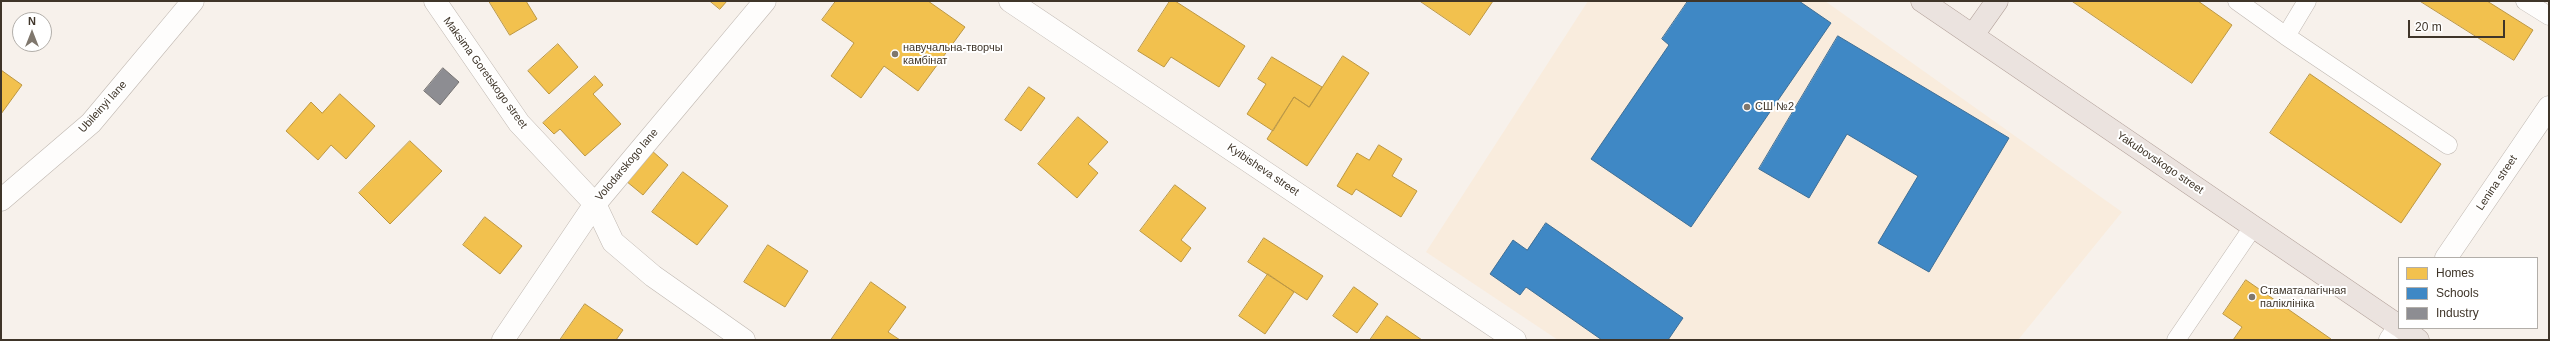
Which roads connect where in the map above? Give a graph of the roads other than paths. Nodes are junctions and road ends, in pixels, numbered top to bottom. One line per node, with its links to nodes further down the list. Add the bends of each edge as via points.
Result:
1 (193, 1): 15 (street, Ubileinyi lane, via 91,123)
2 (435, 1): 16 (street, Maksima Goretskogo street, via 519,123)
3 (765, 1): 16 (street, Volodarskogo lane)
4 (1010, 1): 24 (street, Kyibisheva street)
5 (1922, 1): 11 (main road, Yakubovskogo street)
6 (1997, 1): 11 (main road)
7 (2237, 1): 12 (lane)
8 (2307, 1): 12 (lane)
9 (2525, 1): 10 (lane)
10 (2549, 16)
11 (1973, 35): 17 (main road, Yakubovskogo street)
12 (2286, 36): 14 (lane)
13 (2549, 107): 18 (street, Lenina street)
14 (2448, 145)
15 (2, 198)
16 (595, 204): 22 (street, Volodarskogo lane); 23 (street, Maksima Goretskogo street, via 613,242 653,276)
17 (2253, 227): 19 (main road, Yakubovskogo street); 25 (lane)
18 (2447, 257)
19 (2398, 326)
20 (2398, 329): 26 (street)
21 (2403, 329): 27 (main road, Yakubovskogo street)
22 (503, 340)
23 (744, 340)
24 (1515, 340)
25 (2176, 340)
26 (2390, 340)
27 (2418, 340)

